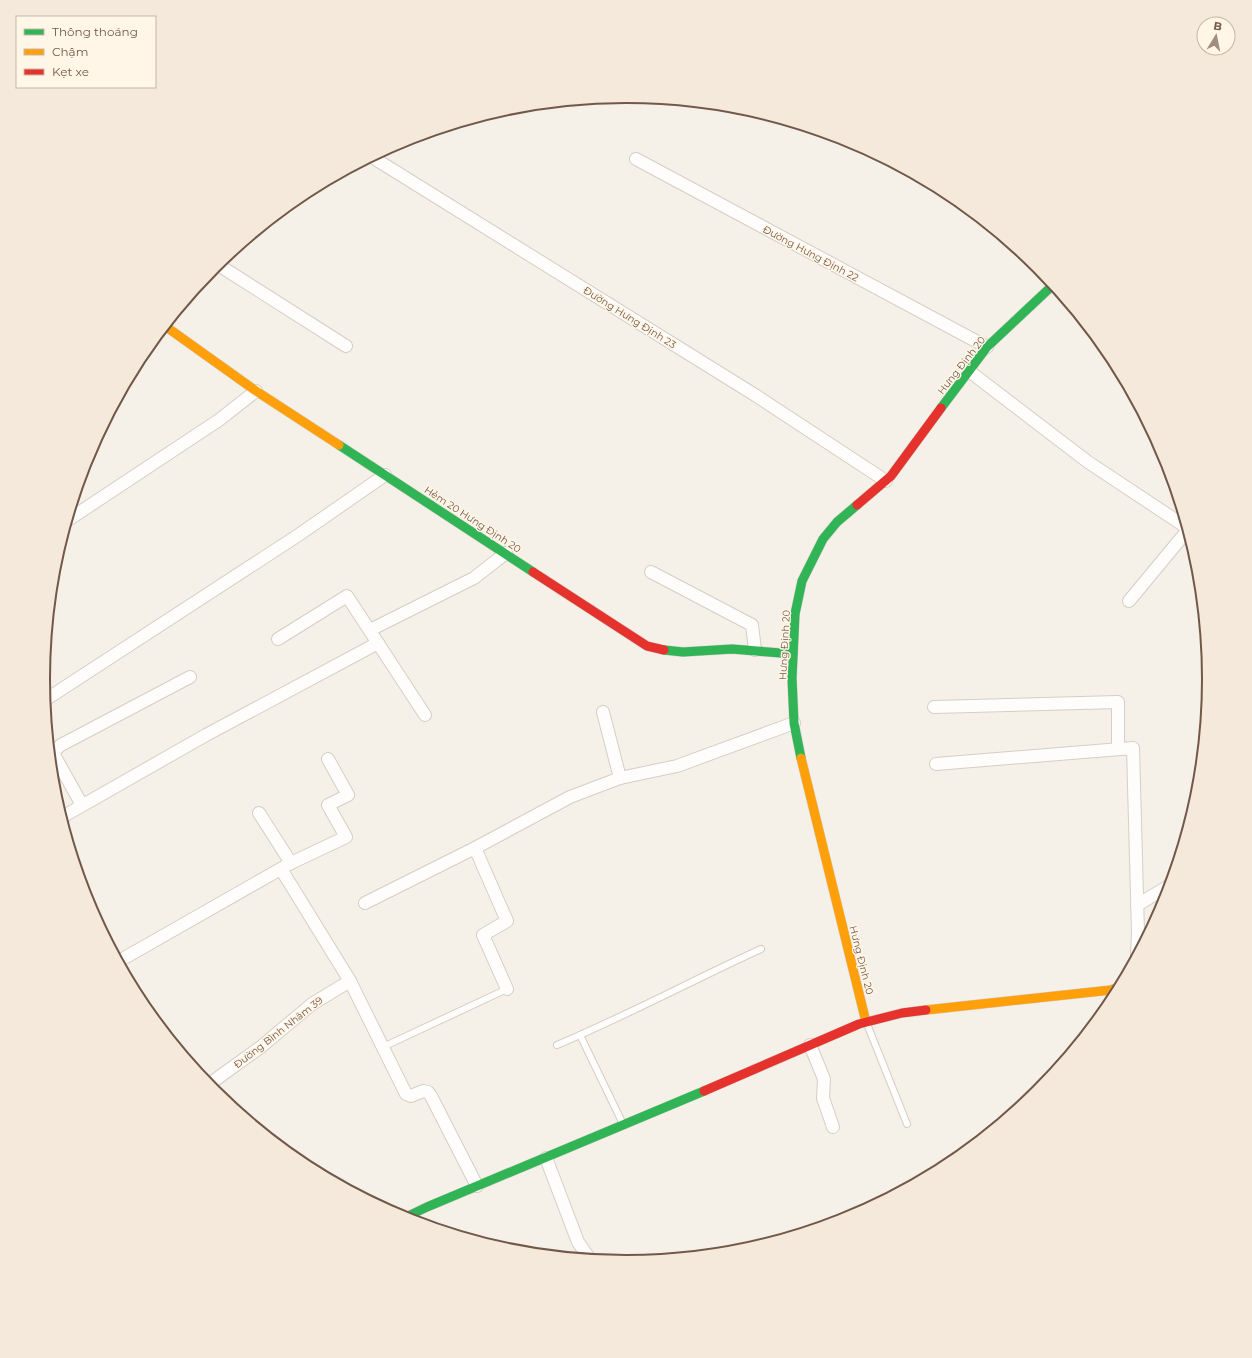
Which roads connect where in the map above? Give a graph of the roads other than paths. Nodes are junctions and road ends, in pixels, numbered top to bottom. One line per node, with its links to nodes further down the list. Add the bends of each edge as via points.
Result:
1 (636, 159): 7 (street, Đường Hưng Định 22)
2 (376, 160): 11 (street, Đường Hưng Định 23, via 748,391)
3 (224, 268): 6 (street)
4 (1049, 289): 7 (street, Hưng Định 20)
5 (169, 329): 9 (street, Hẻm 20 Hưng Định 20)
6 (346, 346)
7 (987, 347): 8 (street, Hưng Định 20)
8 (969, 371): 11 (street, Hưng Định 20); 13 (street, via 1088,462)
9 (256, 391): 10 (street, Hẻm 20 Hưng Định 20); 12 (street, via 219,420)
10 (385, 475): 15 (street, Hẻm 20 Hưng Định 20); 24 (street, via 297,536)
11 (886, 481): 22 (street, Hưng Định 20, via 837,522 823,539 802,581 795,614)
12 (74, 516)
13 (1180, 523)
14 (1183, 535): 17 (street)
15 (506, 554): 18 (street, via 474,578); 21 (street, Hẻm 20 Hưng Định 20, via 647,646 683,652)
16 (651, 572): 21 (street, via 752,625)
17 (1130, 600)
18 (370, 630): 19 (street, via 347,596); 20 (street)
19 (278, 639)
20 (378, 643): 27 (street); 35 (street)
21 (755, 650): 22 (street, Hẻm 20 Hưng Định 20)
22 (793, 654): 28 (street, Hưng Định 20)
23 (190, 677): 30 (street, via 61,745)
24 (50, 696)
25 (934, 707): 29 (street, via 1118,702)
26 (603, 712): 34 (street)
27 (424, 715)
28 (794, 723): 34 (street, via 676,766); 49 (street, Hưng Định 20)
29 (1118, 749): 33 (street); 42 (street, via 1133,748)
30 (55, 751)
31 (55, 757): 35 (street)
32 (328, 759): 39 (street, via 348,795 328,805 346,837)
33 (936, 764)
34 (620, 778): 38 (street, via 570,797)
35 (82, 805): 37 (street)
36 (259, 813): 39 (street)
37 (67, 814)
38 (475, 848): 41 (street); 47 (street, via 507,921 483,935)
39 (286, 866): 45 (street); 46 (street)
40 (1161, 891): 42 (street)
41 (364, 903)
42 (1138, 905): 43 (street)
43 (1137, 945)
44 (761, 949): 50 (lane)
45 (123, 960)
46 (350, 982): 53 (street); 54 (street, Đường Bình Nhâm 39, via 312,1004 262,1046)
47 (507, 989): 53 (lane)
48 (1111, 990): 49 (street, via 902,1012)
49 (866, 1022): 52 (street); 55 (lane)
50 (580, 1035): 51 (lane); 56 (lane)
51 (557, 1045)
52 (810, 1045): 56 (street); 57 (street, via 824,1079 823,1098)
53 (383, 1047): 59 (street, via 406,1094 411,1096 423,1091 431,1096)
54 (214, 1081)
55 (907, 1124)
56 (623, 1125): 58 (street)
57 (833, 1127)
58 (546, 1158): 59 (street); 61 (street, via 578,1242)
59 (478, 1186): 60 (street)
60 (413, 1214)
61 (586, 1254)

